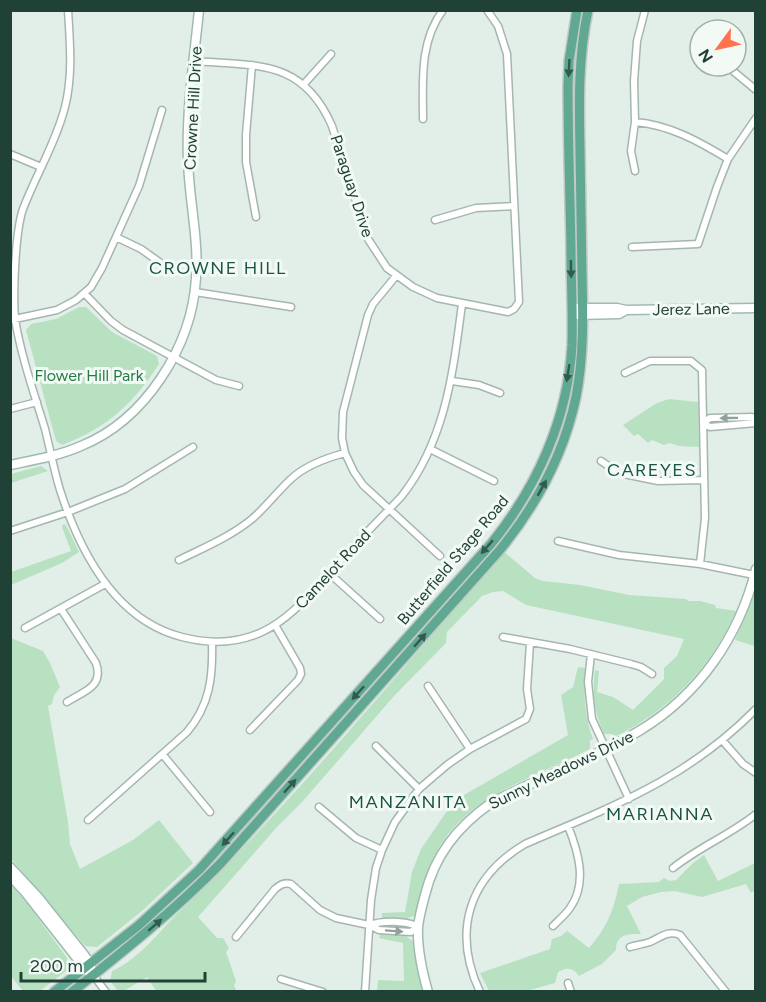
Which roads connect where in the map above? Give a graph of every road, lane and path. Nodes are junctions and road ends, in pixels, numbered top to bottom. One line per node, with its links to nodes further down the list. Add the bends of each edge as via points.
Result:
1 (68, 10): 20 (street, Camelot Road, via 69,82 65,106)
2 (199, 10): 9 (street, Crowne Hill Drive)
3 (443, 10): 16 (street, via 426,49)
4 (487, 10): 22 (street, via 498,26 507,54)
5 (577, 10): 36 (main road, Butterfield Stage Road, one-way to 36, via 568,86)
6 (588, 10): 35 (main road, Butterfield Stage Road, via 578,89)
7 (645, 10): 17 (street, via 637,41)
8 (331, 54): 12 (street)
9 (194, 61): 10 (street, Paraguay Drive); 30 (street, Crowne Hill Drive, via 188,159 197,254)
10 (252, 65): 12 (street, Paraguay Drive, via 283,72); 23 (street, via 246,162)
11 (742, 78): 13 (street)
12 (304, 84): 29 (street, Paraguay Drive, via 333,126 368,239)
13 (756, 90)
14 (162, 110): 25 (street, via 139,186)
15 (756, 118): 19 (street)
16 (423, 120)
17 (635, 122): 19 (street, via 679,132); 21 (street)
18 (10, 154): 20 (street)
19 (728, 159): 27 (street, via 698,244)
20 (41, 167): 26 (street, Camelot Road, via 22,212)
21 (635, 171)
22 (514, 206): 24 (street, via 466,210); 32 (street, Paraguay Drive, via 519,302 514,309 502,312)
23 (256, 217)
24 (435, 220)
25 (116, 237): 28 (street); 31 (street, via 96,279)
26 (14, 244): 37 (street, Camelot Road)
27 (632, 247)
28 (162, 264)
29 (396, 276): 32 (street, Paraguay Drive, via 424,293); 49 (street, via 368,315 342,418)
30 (195, 292): 33 (street); 38 (street, Crowne Hill Drive)
31 (84, 293): 37 (street, via 57,310); 38 (street, via 123,330)
32 (462, 304): 40 (street, Camelot Road)
33 (291, 307)
34 (756, 308): 35 (street, Jerez Lane, via 626,310 619,314)
35 (583, 311): 36 (street, Jerez Lane); 101 (main road, Butterfield Stage Road, one-way to 35, via 173,910 221,863 515,530 550,473 567,431 580,374)
36 (572, 312): 100 (main road, Butterfield Stage Road, one-way to 100, via 569,375 557,426 535,478 506,525 216,852 145,920)
37 (13, 319): 43 (street, Camelot Road)
38 (173, 356): 41 (street, via 216,380); 50 (street, Crowne Hill Drive, via 153,389 123,421 83,446)
39 (625, 373): 46 (street, via 650,361 691,361 702,370)
40 (452, 381): 42 (street); 48 (street, Camelot Road)
41 (239, 386)
42 (500, 393)
43 (37, 402): 44 (street); 50 (street, Camelot Road)
44 (10, 409)
45 (756, 421): 46 (street, via 752,417 710,418)
46 (703, 423): 53 (street)
47 (193, 447): 56 (street, via 125,489)
48 (430, 449): 54 (street); 55 (street, Camelot Road, via 410,485)
49 (345, 453): 55 (street, via 363,485); 60 (street, via 301,471 242,527)
50 (52, 456): 52 (street, Crowne Hill Drive); 56 (street, Camelot Road)
51 (601, 461): 53 (street, via 619,473 658,481)
52 (10, 465)
53 (703, 480): 61 (street, via 705,518)
54 (494, 481)
55 (389, 509): 59 (street); 63 (street, Camelot Road)
56 (68, 512): 57 (street); 64 (street, Camelot Road)
57 (10, 531)
58 (558, 541): 61 (street, via 619,555)
59 (440, 555)
60 (179, 560)
61 (700, 564): 62 (street)
62 (755, 572): 81 (street, Sunny Meadows Drive, via 738,622 700,680 658,718)
63 (329, 573): 66 (street); 67 (street, Camelot Road, via 304,602)
64 (105, 584): 65 (street); 70 (street, Camelot Road, via 125,607 160,630)
65 (61, 609): 68 (street); 75 (street, via 100,673 92,687)
66 (380, 620)
67 (274, 625): 70 (street, Camelot Road, via 246,638); 77 (street, via 301,674)
68 (25, 628)
69 (503, 637): 71 (street)
70 (212, 642): 82 (street, via 208,698 195,723)
71 (530, 643): 72 (street); 80 (street, via 530,709 526,719)
72 (591, 654): 73 (street, via 641,667); 81 (street, via 589,701)
73 (652, 674)
74 (428, 686): 80 (street)
75 (66, 702)
76 (756, 709): 78 (street)
77 (250, 730)
78 (722, 740): 83 (street); 85 (street, via 669,778)
79 (376, 746): 84 (street)
80 (470, 749): 84 (street)
81 (605, 749): 85 (street); 96 (street, Sunny Meadows Drive, via 491,803 456,832 433,869)
82 (163, 755): 87 (street); 89 (street)
83 (756, 773)
84 (419, 789): 91 (street)
85 (629, 800): 90 (street)
86 (319, 807): 91 (street, via 356,838)
87 (210, 812)
88 (756, 814): 93 (street)
89 (88, 820)
90 (568, 825): 97 (street, via 577,848 580,882 570,908); 111 (street, via 510,853 481,884 467,919 466,942 472,975)
91 (382, 850): 95 (street)
92 (10, 867): 100 (street, via 38,897)
93 (673, 868)
94 (10, 876): 100 (street)
95 (369, 925): 96 (street, via 379,930 411,932); 98 (street, via 336,918 320,910 291,884 282,883); 109 (street)
96 (418, 926): 110 (street, Sunny Meadows Drive)
97 (554, 926)
98 (236, 937)
99 (630, 947): 104 (street, via 674,932)
100 (87, 966): 101 (street); 105 (main road, Butterfield Stage Road)
101 (93, 975): 106 (main road, Butterfield Stage Road); 107 (street)
102 (281, 979): 108 (street)
103 (568, 983): 112 (street)
104 (723, 990)
105 (54, 992)
106 (72, 992)
107 (106, 992)
108 (322, 992)
109 (365, 992)
110 (428, 992)
111 (480, 992)
112 (571, 992)

